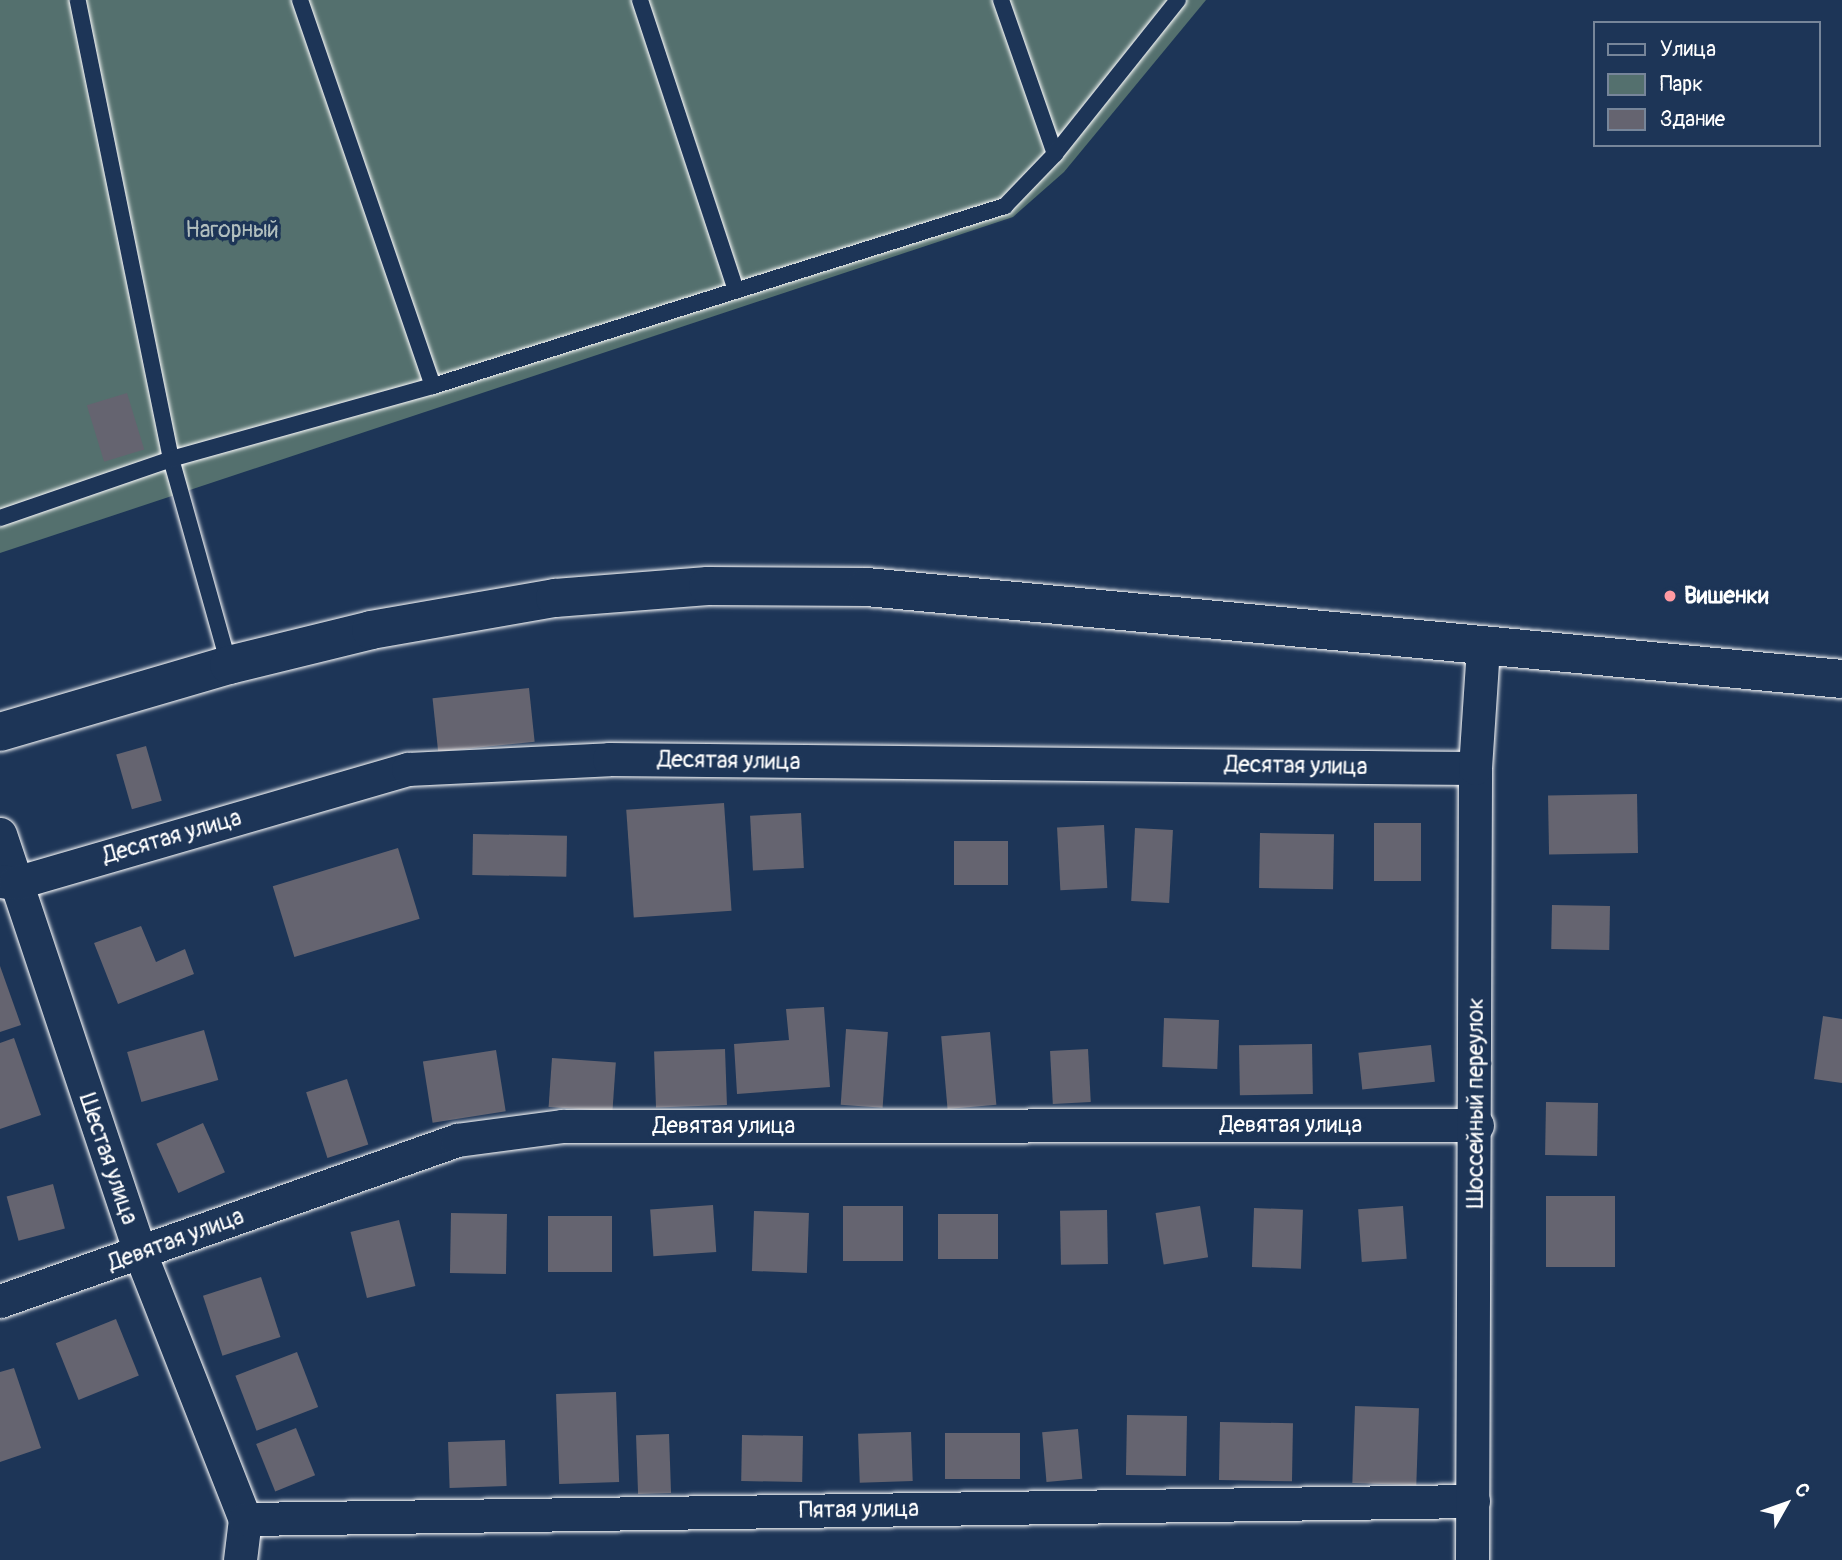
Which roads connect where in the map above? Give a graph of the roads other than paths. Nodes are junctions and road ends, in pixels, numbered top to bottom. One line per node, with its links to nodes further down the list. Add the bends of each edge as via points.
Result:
1 (78, 0): 9 (lane)
2 (300, 0): 8 (lane)
3 (640, 0): 7 (lane)
4 (1001, 0): 6 (lane)
5 (1178, 0): 6 (lane)
6 (1055, 154): 7 (lane, via 1004,205)
7 (736, 291): 8 (lane)
8 (433, 386): 9 (lane)
9 (171, 459): 10 (lane); 12 (lane)
10 (0, 518)
11 (1482, 647): 12 (main road, via 867,587 708,586 555,598 371,630); 13 (main road); 15 (street, Шоссейный переулок)
12 (229, 664): 14 (main road)
13 (1842, 679)
14 (0, 732)
15 (1475, 768): 17 (street, Десятая улица, via 609,759 408,769); 18 (street, Шоссейный переулок)
16 (0, 834): 17 (street, Шестая улица)
17 (7, 882): 19 (street, Шестая улица)
18 (1477, 1125): 19 (street, Девятая улица, via 562,1126 457,1140); 21 (street, Шоссейный переулок)
19 (140, 1253): 20 (street, Девятая улица); 22 (street, Шестая улица)
20 (0, 1301)
21 (1473, 1501): 22 (street, Пятая улица); 24 (street, Шоссейный переулок)
22 (245, 1519): 23 (street, Шестая улица)
23 (240, 1560)
24 (1472, 1560)

